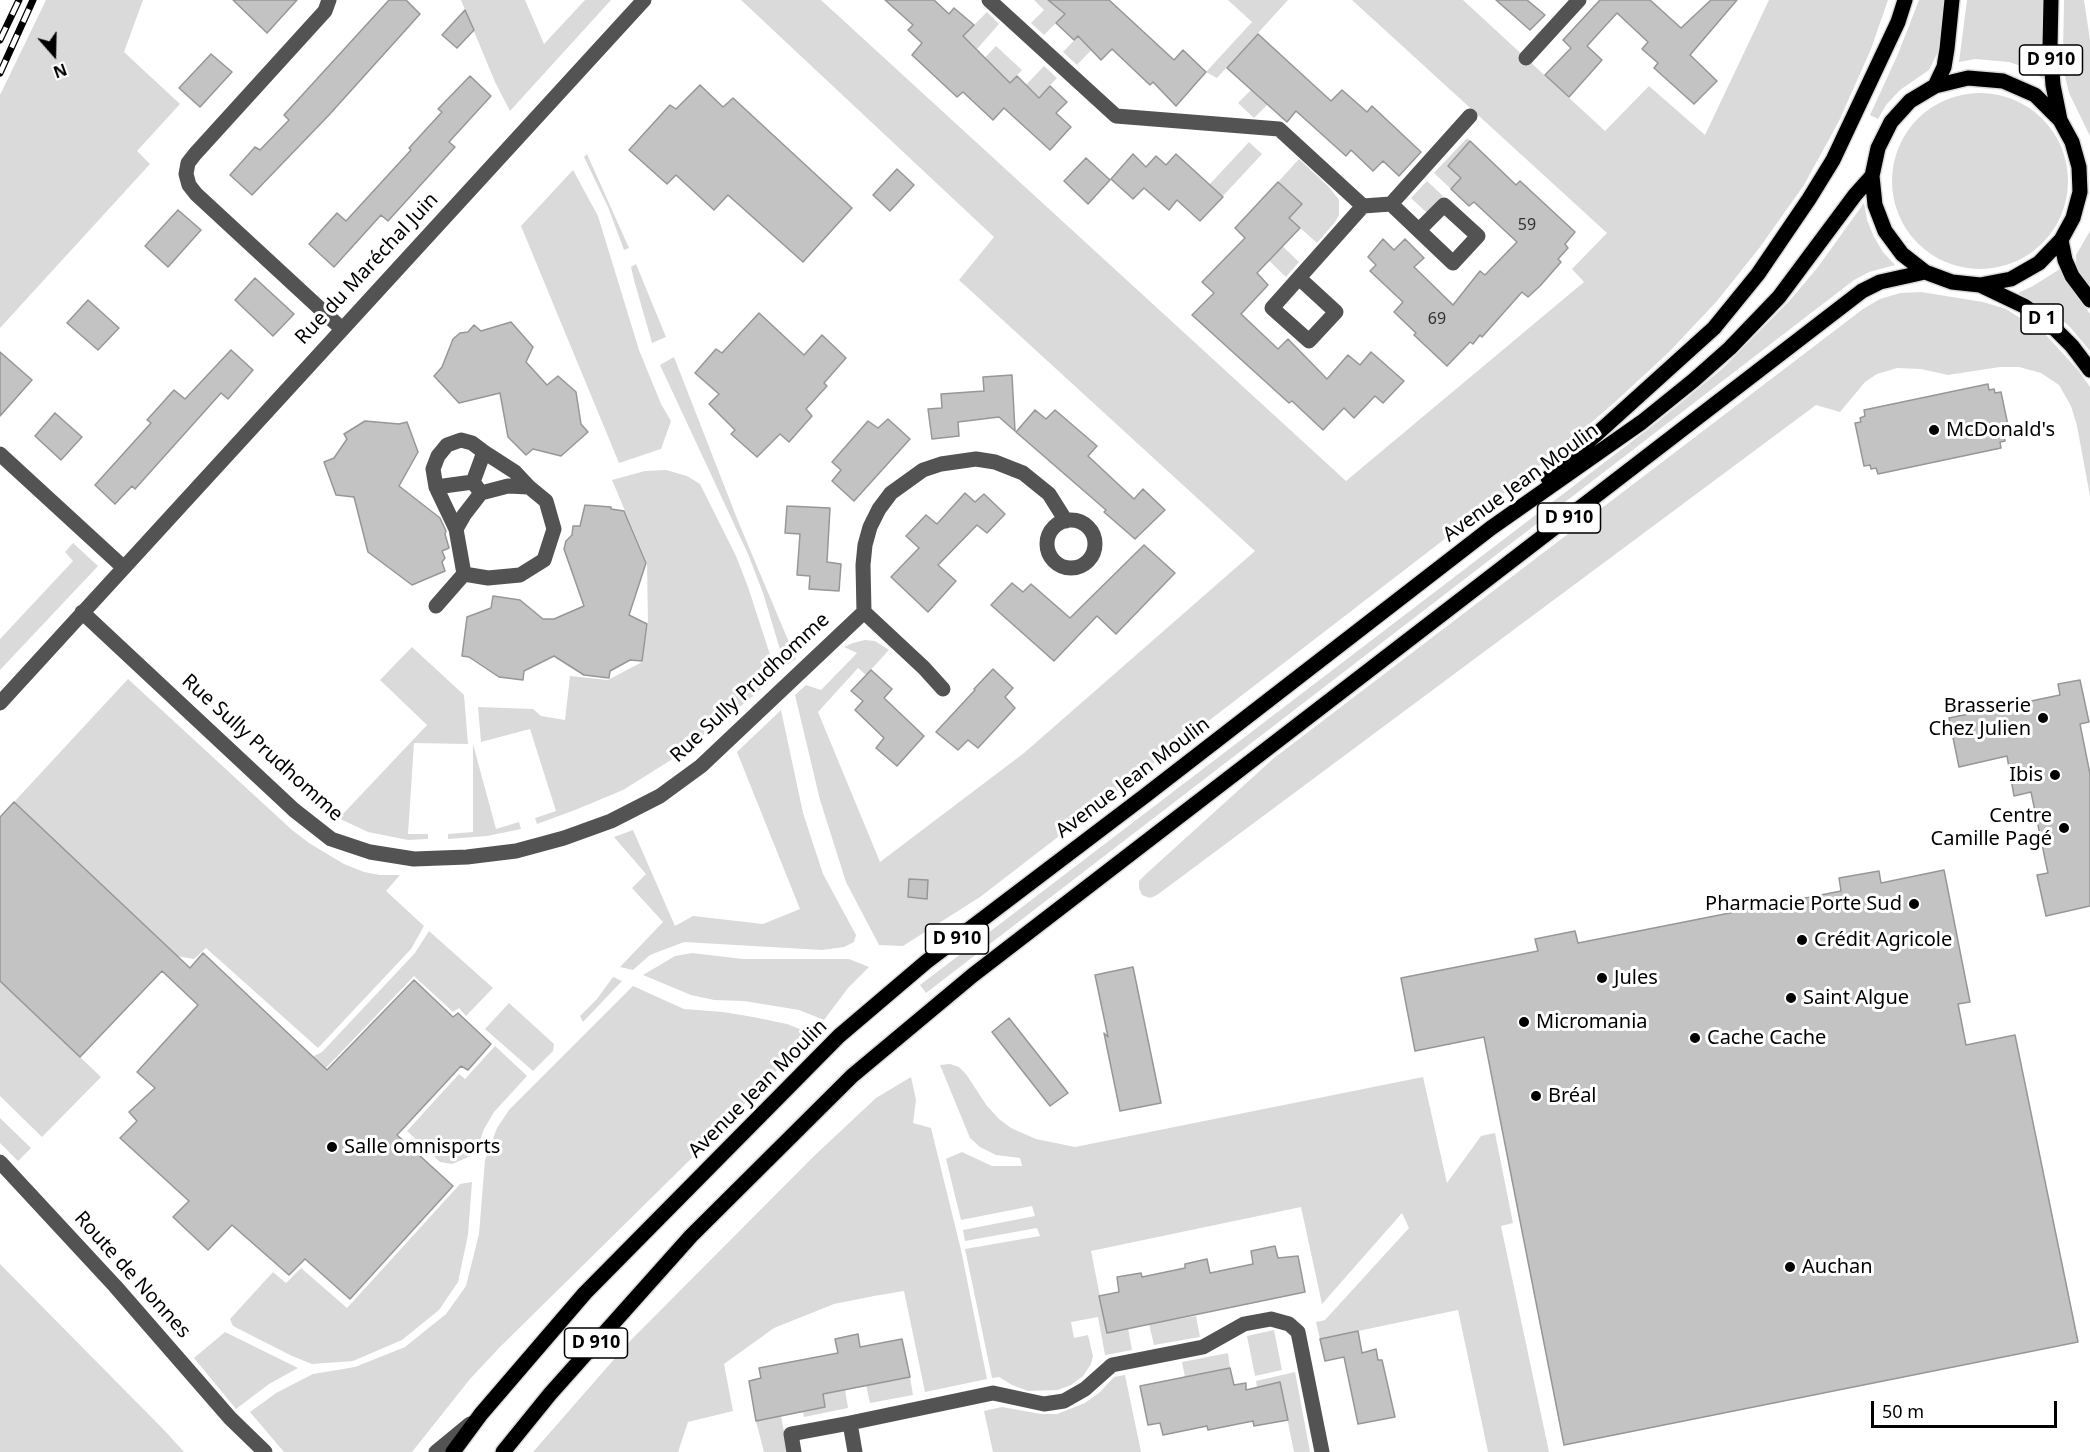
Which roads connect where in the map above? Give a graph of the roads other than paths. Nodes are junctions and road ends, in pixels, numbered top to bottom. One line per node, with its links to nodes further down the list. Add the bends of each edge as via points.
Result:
1 (329, 0): 21 (street, via 324,11 195,154 186,174 196,194)
2 (644, 0): 21 (street, Rue du Maréchal Juin)
3 (989, 0): 14 (street, via 1116,116 1279,129)
4 (1580, 0): 8 (street)
5 (1905, 0): 29 (main road, D 910, via 1833,160 1758,273 1714,328)
6 (1952, 0): 9 (main road, via 1944,67)
7 (2051, 0): 11 (main road, D 910, via 2050,46)
8 (1526, 58)
9 (1935, 86): 11 (main road, via 1968,78 2003,81 2035,95); 12 (main road, via 1910,101 1891,122 1878,148)
10 (1470, 116): 13 (street)
11 (2060, 120): 16 (main road, via 2075,150 2080,192 2073,218)
12 (1872, 176): 17 (main road, via 1875,205 1885,231 1902,254); 29 (main road, Avenue Jean Moulin / D 910, via 1779,297 1730,348 1642,422)
13 (1391, 204): 14 (street); 15 (street)
14 (1363, 206): 18 (street)
15 (1419, 230)
16 (2061, 240): 19 (main road, via 2039,263 2012,279); 20 (main road, D 1, via 2072,276)
17 (1925, 272): 19 (main road, via 1952,282); 39 (main road, D 910, via 1880,282 1862,291 973,975 852,1076 692,1236)
18 (1299, 278)
19 (1980, 285): 22 (main road, D 1, via 2024,306 2050,324)
20 (2090, 300)
21 (341, 328): 31 (street, Rue du Maréchal Juin)
22 (2090, 370)
23 (484, 452): 25 (street, via 461,440 447,445 433,469); 26 (street, via 515,471); 27 (street)
24 (0, 453): 31 (street)
25 (436, 487): 27 (street); 30 (street)
26 (529, 487): 27 (street); 32 (street, via 546,501 554,529 544,560 520,576 488,578)
27 (477, 488): 30 (street)
28 (1066, 521): 35 (street, via 1049,494 1011,467 976,459 923,470 891,493 870,526 863,565)
29 (1491, 528): 40 (main road, Avenue Jean Moulin / D 910, via 926,962 839,1036 585,1293)
30 (456, 529): 32 (street)
31 (123, 567): 34 (street, Rue du Maréchal Juin)
32 (464, 574): 33 (street)
33 (436, 606)
34 (81, 612): 35 (street, Rue Sully Prudhomme, via 294,810 331,839 370,852 414,859 525,849 611,821 660,796 701,766); 37 (street, Rue du Maréchal Juin)
35 (864, 612): 36 (street)
36 (943, 689)
37 (0, 702)
38 (0, 1162): 41 (street, Route de Nonnes)
39 (550, 1394): 47 (main road, D 910); 48 (street)
40 (481, 1414): 45 (street); 46 (main road, Avenue Jean Moulin / D 910)
41 (230, 1418): 43 (street, Route de Nonnes); 44 (street, Route de Nonnes)
42 (850, 1423): 49 (street, via 791,1434); 50 (street); 51 (street, via 993,1393 1044,1404 1064,1401 1112,1365 1203,1347 1244,1324 1271,1318 1298,1332)
43 (251, 1452)
44 (265, 1452)
45 (436, 1452)
46 (453, 1452)
47 (503, 1452)
48 (512, 1452)
49 (794, 1452)
50 (855, 1452)
51 (1322, 1452)

